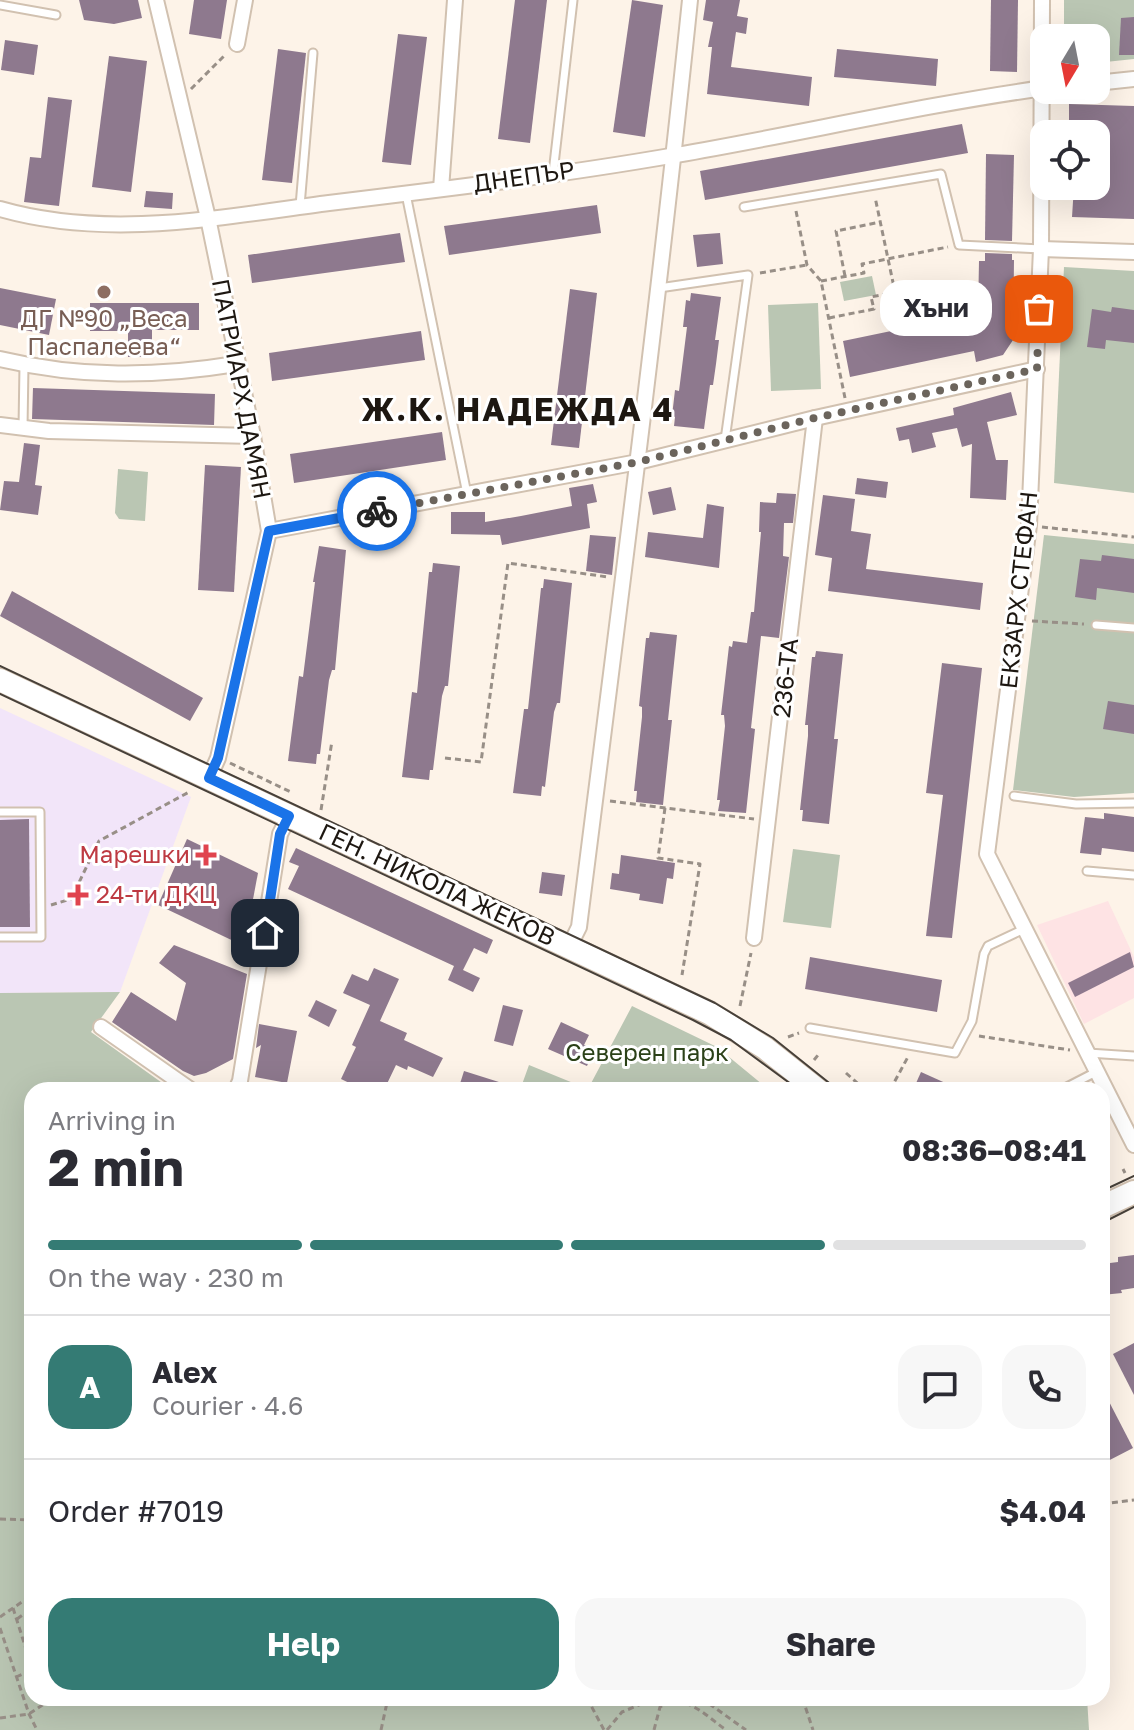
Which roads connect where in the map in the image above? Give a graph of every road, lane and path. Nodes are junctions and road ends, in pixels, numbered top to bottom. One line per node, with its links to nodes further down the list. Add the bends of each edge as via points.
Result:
1 (156, 0): 15 (street, ПАТРИАРХ ДАМЯН)
2 (245, 0): 10 (street)
3 (455, 0): 20 (street)
4 (573, 0): 18 (lane)
5 (690, 0): 17 (street)
6 (1042, 0): 9 (street, ЕКЗАРХ СТЕФАН)
7 (0, 5): 8 (lane)
8 (56, 15)
9 (1042, 24)
10 (237, 44): 15 (path)
11 (313, 53): 23 (lane)
12 (1134, 79): 13 (street)
13 (1110, 82)
14 (1030, 90): 17 (street, ДНЕПЪР)
15 (180, 100): 26 (street, ПАТРИАРХ ДАМЯН)
16 (1043, 104): 29 (street, ЕКЗАРХ СТЕФАН)
17 (674, 156): 18 (street, ДНЕПЪР); 36 (street)
18 (553, 173): 20 (street, ДНЕПЪР)
19 (873, 186): 22 (lane); 27 (path); 28 (lane, via 941,174)
20 (441, 189): 21 (street, ДНЕПЪР)
21 (406, 194): 23 (street, ДНЕПЪР); 49 (lane)
22 (794, 199): 24 (lane); 32 (path)
23 (300, 207): 26 (street, ДНЕПЪР)
24 (744, 207)
25 (0, 209): 26 (street, ДНЕПЪР, via 76,223)
26 (208, 218): 39 (street, ПАТРИАРХ ДАМЯН)
27 (880, 222): 31 (path); 34 (path, via 836,231)
28 (959, 245): 29 (lane); 31 (path)
29 (1041, 249): 30 (street); 41 (street, ЕКЗАРХ СТЕФАН)
30 (1134, 252)
31 (887, 259): 34 (path, via 862,264 864,273); 37 (path, via 895,292 871,297 874,309)
32 (807, 265): 33 (path); 35 (path)
33 (748, 275): 36 (lane); 47 (lane)
34 (845, 276): 35 (path)
35 (821, 281): 37 (path)
36 (659, 288): 48 (street)
37 (829, 318): 42 (path)
38 (0, 359): 40 (street)
39 (236, 364): 40 (street, via 137,375); 46 (street, ПАТРИАРХ ДАМЯН)
40 (24, 365): 45 (lane)
41 (1037, 369): 42 (street); 50 (street, ЕКЗАРХ СТЕФАН)
42 (848, 410): 43 (street)
43 (815, 418): 47 (street); 70 (street, 236-ТА)
44 (0, 425): 45 (street)
45 (23, 428): 46 (street)
46 (253, 436): 51 (street, ПАТРИАРХ ДАМЯН)
47 (725, 440): 48 (street)
48 (638, 462): 49 (street); 53 (street)
49 (467, 494): 51 (street)
50 (1029, 525): 52 (path); 54 (street, ЕКЗАРХ СТЕФАН)
51 (269, 531): 61 (street, ПАТРИАРХ ДАМЯН, via 218,758)
52 (1134, 537)
53 (624, 579): 59 (path, via 508,563 481,762); 64 (street)
54 (1017, 619): 55 (path); 74 (street, ЕКЗАРХ СТЕФАН, via 987,854)
55 (1096, 625): 56 (lane)
56 (1134, 628)
57 (0, 680): 61 (street, ГЕН. НИКОЛА ЖЕКОВ)
58 (332, 741): 67 (path)
59 (445, 758)
60 (230, 763): 66 (path)
61 (209, 778): 66 (street, ГЕН. НИКОЛА ЖЕКОВ)
62 (189, 792): 73 (path, via 99,841 71,899)
63 (1014, 796): 65 (lane, via 1076,804)
64 (595, 799): 68 (path); 77 (street, via 579,927)
65 (1134, 803)
66 (291, 804): 77 (street, ГЕН. НИКОЛА ЖЕКОВ); 91 (street, via 280,834)
67 (322, 807)
68 (665, 808): 70 (path); 78 (path, via 658,858 700,864)
69 (0, 812): 73 (lane, via 40,812)
70 (769, 821): 76 (street, 236-ТА)
71 (1087, 871): 72 (lane)
72 (1134, 875)
73 (41, 908): 75 (lane, via 41,937)
74 (1026, 929): 82 (lane, via 988,946); 84 (street, ЕКЗАРХ СТЕФАН)
75 (0, 937)
76 (754, 938): 79 (path)
77 (569, 947): 92 (street, ГЕН. НИКОЛА ЖЕКОВ, via 709,1013)
78 (682, 975)
79 (740, 1006)
80 (101, 1027): 90 (street)
81 (810, 1028): 83 (lane)
82 (967, 1034): 83 (lane, via 955,1053); 84 (path)
83 (915, 1046): 94 (path)
84 (1087, 1053): 86 (lane); 88 (street, ЕКЗАРХ СТЕФАН)
85 (818, 1055): 87 (path)
86 (1134, 1056)
87 (814, 1060)
88 (1096, 1072): 95 (lane); 96 (street, ЕКЗАРХ СТЕФАН)
89 (846, 1073): 93 (path)
90 (180, 1082)
91 (240, 1082)
92 (808, 1082)
93 (856, 1082)
94 (895, 1082)
95 (1077, 1082)
96 (1101, 1082)
97 (1110, 1099): 98 (street, ЕКЗАРХ СТЕФАН)
98 (1134, 1145)
99 (1128, 1178): 100 (street)
100 (1110, 1198)
101 (1134, 1500): 102 (path)
102 (1110, 1503)
103 (0, 1519): 104 (path)
104 (24, 1520)
105 (24, 1600): 106 (path)
106 (13, 1608): 108 (path); 109 (path)
107 (24, 1614): 109 (path)
108 (0, 1617)
109 (17, 1619): 111 (path)
110 (0, 1628): 113 (path)
111 (24, 1642)
112 (24, 1673): 113 (path)
113 (16, 1677): 114 (path)
114 (24, 1700)
115 (26, 1706): 124 (path)
116 (41, 1706): 124 (path)
117 (386, 1706): 127 (path)
118 (592, 1706): 128 (path)
119 (637, 1706): 128 (path, via 622,1712)
120 (663, 1706): 129 (path)
121 (692, 1706): 130 (path)
122 (712, 1706): 131 (path)
123 (805, 1706): 132 (path)
124 (29, 1714): 125 (path); 126 (path)
125 (0, 1718)
126 (37, 1730)
127 (381, 1730)
128 (605, 1730)
129 (654, 1730)
130 (726, 1730)
131 (746, 1730)
132 (813, 1730)

